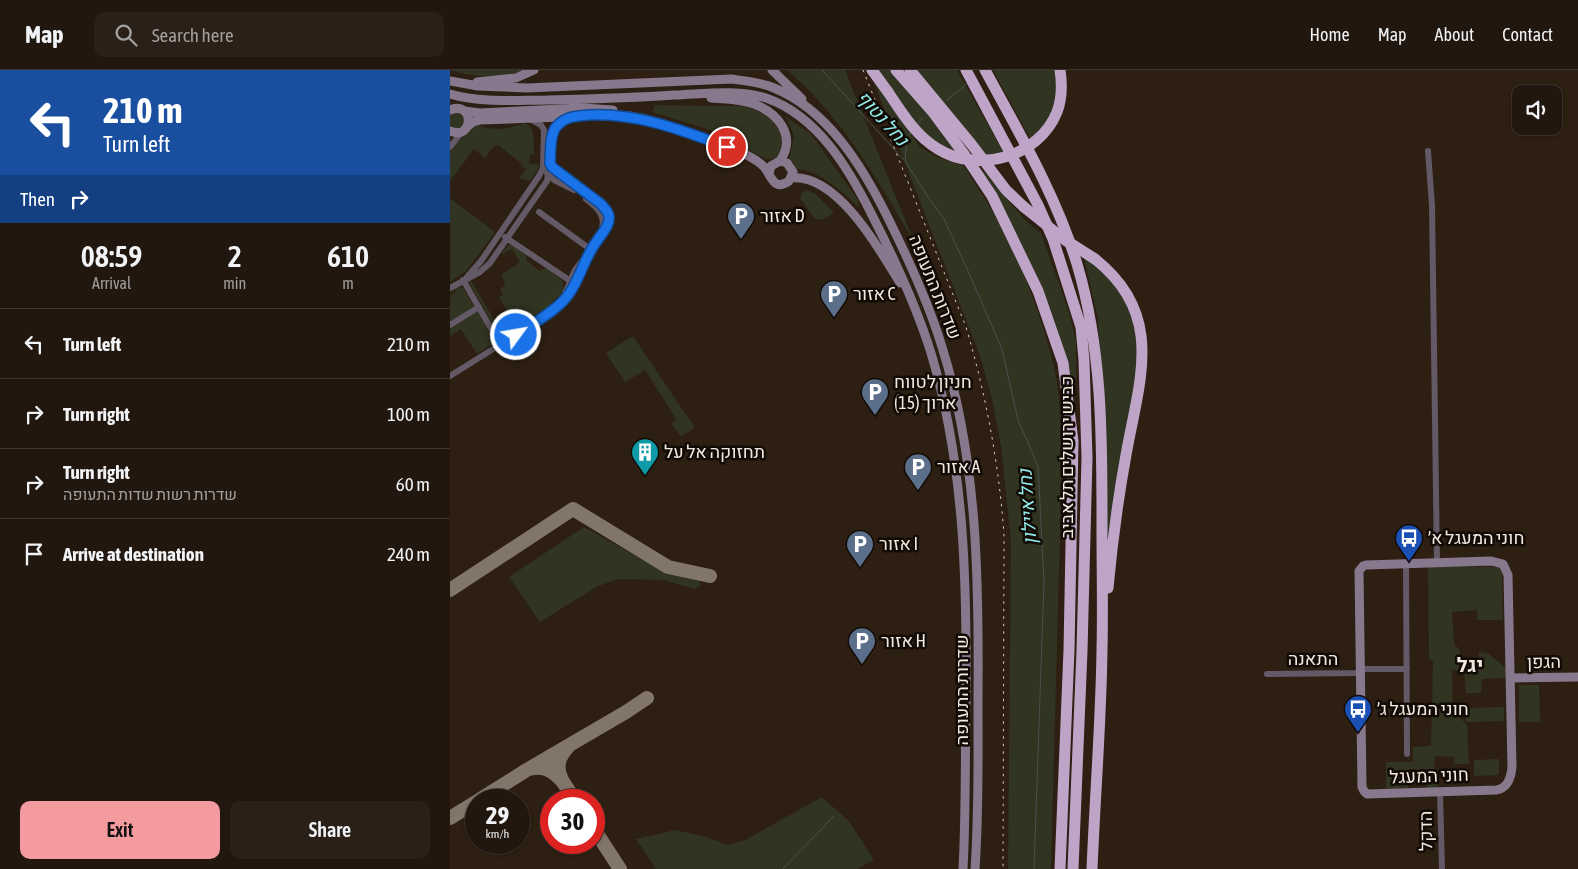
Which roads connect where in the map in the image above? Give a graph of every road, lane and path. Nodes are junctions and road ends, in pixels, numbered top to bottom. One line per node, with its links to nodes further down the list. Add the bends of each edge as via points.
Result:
1 (534, 70): 9 (main road, via 516,78)
2 (772, 70): 18 (main road, via 823,119)
3 (872, 70): 8 (highway, bridge, via 912,126 931,144 961,159 978,161 1014,154 1046,131 1058,110)
4 (896, 70): 52 (highway, via 932,111 992,196 1038,291 1063,363 1073,441)
5 (910, 70): 42 (highway, bridge, via 1006,190 1065,240 1095,258 1116,279 1131,303 1140,334 1142,365 1116,518)
6 (966, 70): 53 (highway, כביש ירושלים תל אביב, via 1038,205 1053,239 1081,327 1087,458)
7 (986, 70): 42 (highway, כביש ירושלים תל אביב, via 1054,204 1076,262 1091,321 1102,451)
8 (1060, 70)
9 (450, 81): 18 (main road, שדרות התעופה, via 527,88 731,80 756,82 799,101)
10 (450, 94): 11 (main road, שדרות התעופה, via 493,100)
11 (686, 95): 21 (main road, via 740,101 761,108 779,122 787,137 787,149); 37 (main road, שדרות התעופה, via 722,93 769,99 792,111 826,141 860,192 906,285)
12 (451, 110): 13 (main road, via 458,108)
13 (464, 111): 16 (main road, via 468,118); 21 (main road, via 487,113 582,108 637,113 699,131 766,161)
14 (570, 116): 15 (main road); 22 (street, via 554,130); 24 (main road, via 629,116 657,122 727,147 760,163)
15 (529, 118): 16 (main road, via 480,120); 25 (street, via 536,120 544,130)
16 (466, 128): 17 (main road, via 458,133); 19 (street)
17 (450, 131)
18 (834, 134): 51 (main road, שדרות התעופה, via 868,179 918,280 943,348 965,442 976,540)
19 (450, 147)
20 (1428, 151): 40 (street, via 1432,205)
21 (778, 161): 24 (main road, via 771,166); 26 (main road, via 790,166)
22 (550, 163): 23 (street); 25 (street)
23 (559, 174): 25 (street); 27 (street)
24 (769, 174): 26 (main road, via 777,184 787,183)
25 (547, 175): 27 (street); 29 (street); 30 (street)
26 (792, 178): 37 (main road, via 804,178 821,186 858,218 900,283)
27 (587, 197): 31 (street, via 604,208 609,218)
28 (539, 212): 31 (street)
29 (508, 237): 30 (street); 32 (street, via 488,266); 33 (street)
30 (495, 240): 32 (street)
31 (590, 251): 33 (street); 33 (street)
32 (465, 279): 34 (street); 35 (street)
33 (571, 281): 38 (street, via 566,298 557,307)
34 (450, 288)
35 (478, 307): 36 (street); 38 (street)
36 (450, 325)
37 (925, 336): 50 (main road, שדרות התעופה, via 951,436 963,540 966,673)
38 (500, 344): 39 (street)
39 (450, 376)
40 (1437, 562): 41 (main road, חוני המעגל); 47 (main road, חוני המעגל, via 1496,561 1505,567)
41 (1406, 564): 43 (street); 44 (main road, חוני המעגל, via 1366,565 1359,571)
42 (1102, 652): 54 (highway, כביש ירושלים תל אביב)
43 (1407, 669): 44 (street, התאנה); 48 (street)
44 (1359, 671): 45 (street, התאנה); 49 (main road, חוני המעגל, via 1364,791 1372,794)
45 (1267, 674)
46 (1578, 677): 47 (main road, הגפן)
47 (1511, 678): 49 (main road, חוני המעגל, via 1512,767 1508,782 1496,790)
48 (1407, 754)
49 (1440, 792): 55 (street, הדקל)
50 (963, 869)
51 (975, 869)
52 (1060, 869)
53 (1073, 869)
54 (1092, 869)
55 (1442, 869)

